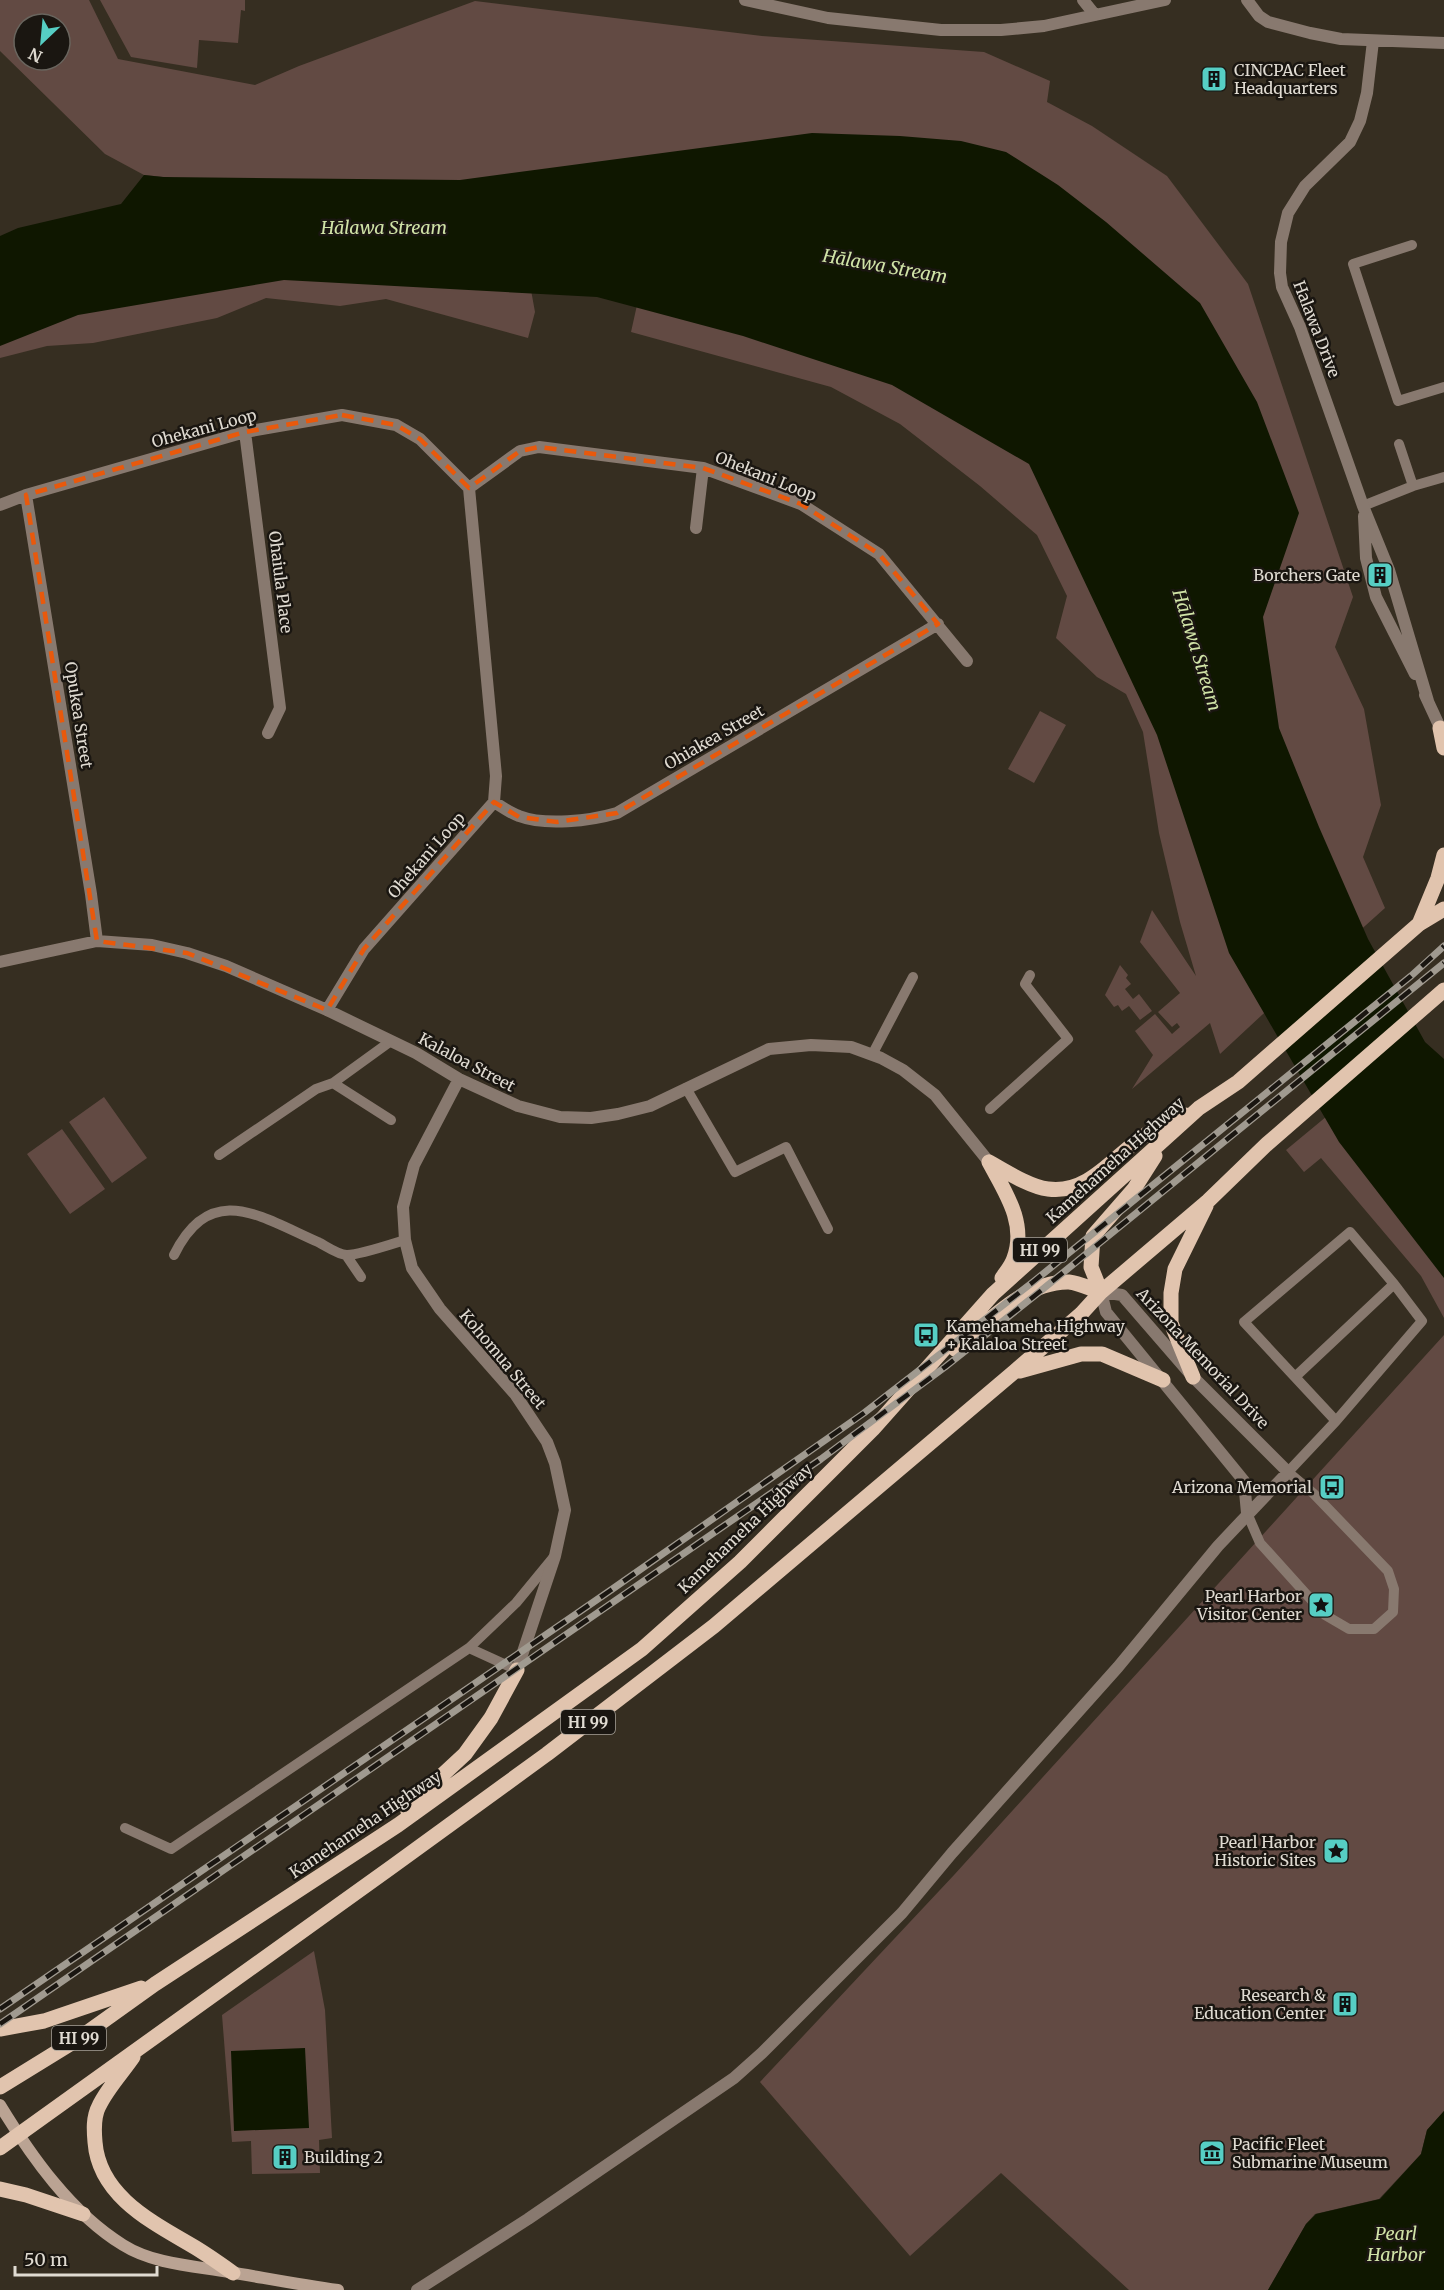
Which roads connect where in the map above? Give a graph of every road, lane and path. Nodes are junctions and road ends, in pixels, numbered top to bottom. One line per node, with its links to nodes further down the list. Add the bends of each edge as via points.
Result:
1 (745, 0): 5 (street, via 828,18 941,30 1044,26)
2 (1083, 0): 5 (street)
3 (1165, 0): 5 (street)
4 (1247, 0): 6 (street, via 1258,16 1268,22 1331,37)
5 (1095, 15)
6 (1373, 41): 7 (street); 18 (street, Halawa Drive, via 1367,93 1356,131 1296,198 1283,227 1279,258 1282,287 1328,401)
7 (1444, 43)
8 (1412, 244): 9 (lane, via 1353,264 1398,401)
9 (1444, 387)
10 (245, 432): 15 (street, Ohekani Loop, via 342,415 396,425 420,439); 16 (street, Ohekani Loop); 24 (street, Ohaiula Place, via 280,708)
11 (1399, 444): 14 (lane)
12 (703, 468): 15 (street, Ohekani Loop, via 539,447 520,451); 19 (street); 20 (street, Ohekani Loop, via 801,504 879,554)
13 (1444, 477): 14 (lane)
14 (1413, 486): 18 (lane)
15 (469, 488): 26 (street, via 496,776)
16 (26, 495): 17 (street, Ohekani Loop); 30 (street, Opukea Street)
17 (0, 505)
18 (1363, 506): 22 (street, Halawa Drive, via 1389,570); 22 (street, Halawa Drive, via 1366,558 1376,597)
19 (696, 528)
20 (938, 624): 21 (street, Ohekani Loop); 26 (street, Ohiakea Street, via 617,813 593,820 557,822 519,817)
21 (967, 661)
22 (1428, 701): 23 (street, Halawa Drive)
23 (1443, 732): 25 (main road)
24 (268, 733)
25 (1444, 748)
26 (494, 802): 35 (street, Ohekani Loop, via 364,949)
27 (1444, 855): 29 (main road)
28 (1444, 909): 29 (main road, Kamehameha Highway / HI 99)
29 (1419, 924): 41 (main road, Kamehameha Highway / HI 99, via 1238,1082)
30 (97, 941): 31 (street, Kalaloa Street); 35 (street, Kalaloa Street, via 188,952)
31 (0, 962)
32 (1030, 975): 42 (lane, via 1025,984 1068,1039)
33 (913, 977): 37 (lane)
34 (1444, 990): 47 (main road, HI 99, via 1267,1144)
35 (327, 1010): 36 (street, Kalaloa Street)
36 (391, 1041): 38 (street, Kalaloa Street); 39 (lane)
37 (872, 1055): 40 (street, Kalaloa Street, via 851,1047 769,1049); 46 (street, Kalaloa Street, via 903,1070 934,1095)
38 (459, 1079): 40 (street, Kalaloa Street, via 518,1106 560,1117 618,1114 650,1106); 49 (street, Kohomua Street, via 414,1165 403,1207)
39 (333, 1083): 43 (lane); 45 (lane, via 316,1089)
40 (686, 1088): 48 (lane, via 735,1172 786,1147)
41 (1199, 1108): 44 (main road, Kamehameha Highway / HI 99); 46 (main road, via 1148,1133 1072,1189 1046,1189)
42 (990, 1110)
43 (391, 1120)
44 (1165, 1141): 54 (main road, via 1134,1190 1093,1236 1091,1267); 55 (main road, Kamehameha Highway / HI 99)
45 (219, 1155)
46 (989, 1162): 55 (main road, via 1013,1206 1019,1235 1014,1258)
47 (1208, 1201): 54 (main road, HI 99); 58 (main road, via 1175,1269 1171,1293 1171,1323)
48 (828, 1229)
49 (405, 1240): 51 (lane); 64 (street, Kohomua Street, via 412,1268 440,1309 515,1394 547,1442 565,1510)
50 (174, 1255): 51 (lane, via 202,1218 225,1209 249,1211)
51 (346, 1255): 52 (lane)
52 (362, 1277)
53 (1395, 1284): 59 (lane); 59 (lane, via 1350,1232 1244,1322); 61 (lane, via 1422,1321)
54 (1101, 1292): 56 (main road, via 1070,1282 1037,1288); 57 (main road, HI 99); 58 (street, Arizona Memorial Drive, via 1122,1295); 60 (street, via 1106,1312)
55 (993, 1294): 56 (main road, Kamehameha Highway / HI 99)
56 (926, 1371): 67 (main road, Kamehameha Highway / HI 99, via 740,1562 642,1649)
57 (1014, 1372): 60 (main road, via 1081,1354 1102,1354); 71 (main road, HI 99, via 714,1626 547,1754)
58 (1193, 1377): 62 (street, Arizona Memorial Drive)
59 (1295, 1377): 61 (lane)
60 (1163, 1380): 63 (street, via 1244,1481)
61 (1336, 1421): 62 (lane)
62 (1288, 1472): 63 (street); 63 (lane, via 1388,1571 1394,1588 1394,1612 1374,1629 1349,1629 1324,1615 1260,1544)
63 (1247, 1513): 80 (street, via 902,1913 762,2053 734,2078)
64 (555, 1556): 65 (lane, via 516,1603); 66 (street, Kohomua Street)
65 (468, 1648): 66 (lane); 68 (lane, via 171,1849)
66 (517, 1670): 67 (main road, via 491,1718 465,1754 424,1792)
67 (398, 1825): 69 (main road, Kamehameha Highway / HI 99)
68 (125, 1828)
69 (155, 1984): 70 (main road, via 44,2020); 72 (main road, Kamehameha Highway / HI 99)
70 (0, 2029)
71 (141, 2046): 74 (main road, HI 99); 78 (main road, via 98,2107 94,2128 96,2153 104,2174 130,2206 154,2225)
72 (0, 2088)
73 (0, 2105): 74 (street)
74 (18, 2135): 75 (main road, HI 99); 77 (street)
75 (0, 2148)
76 (0, 2189): 77 (main road)
77 (83, 2214): 78 (street, via 124,2246 146,2256)
78 (233, 2273): 79 (street)
79 (338, 2290)
80 (417, 2290)

